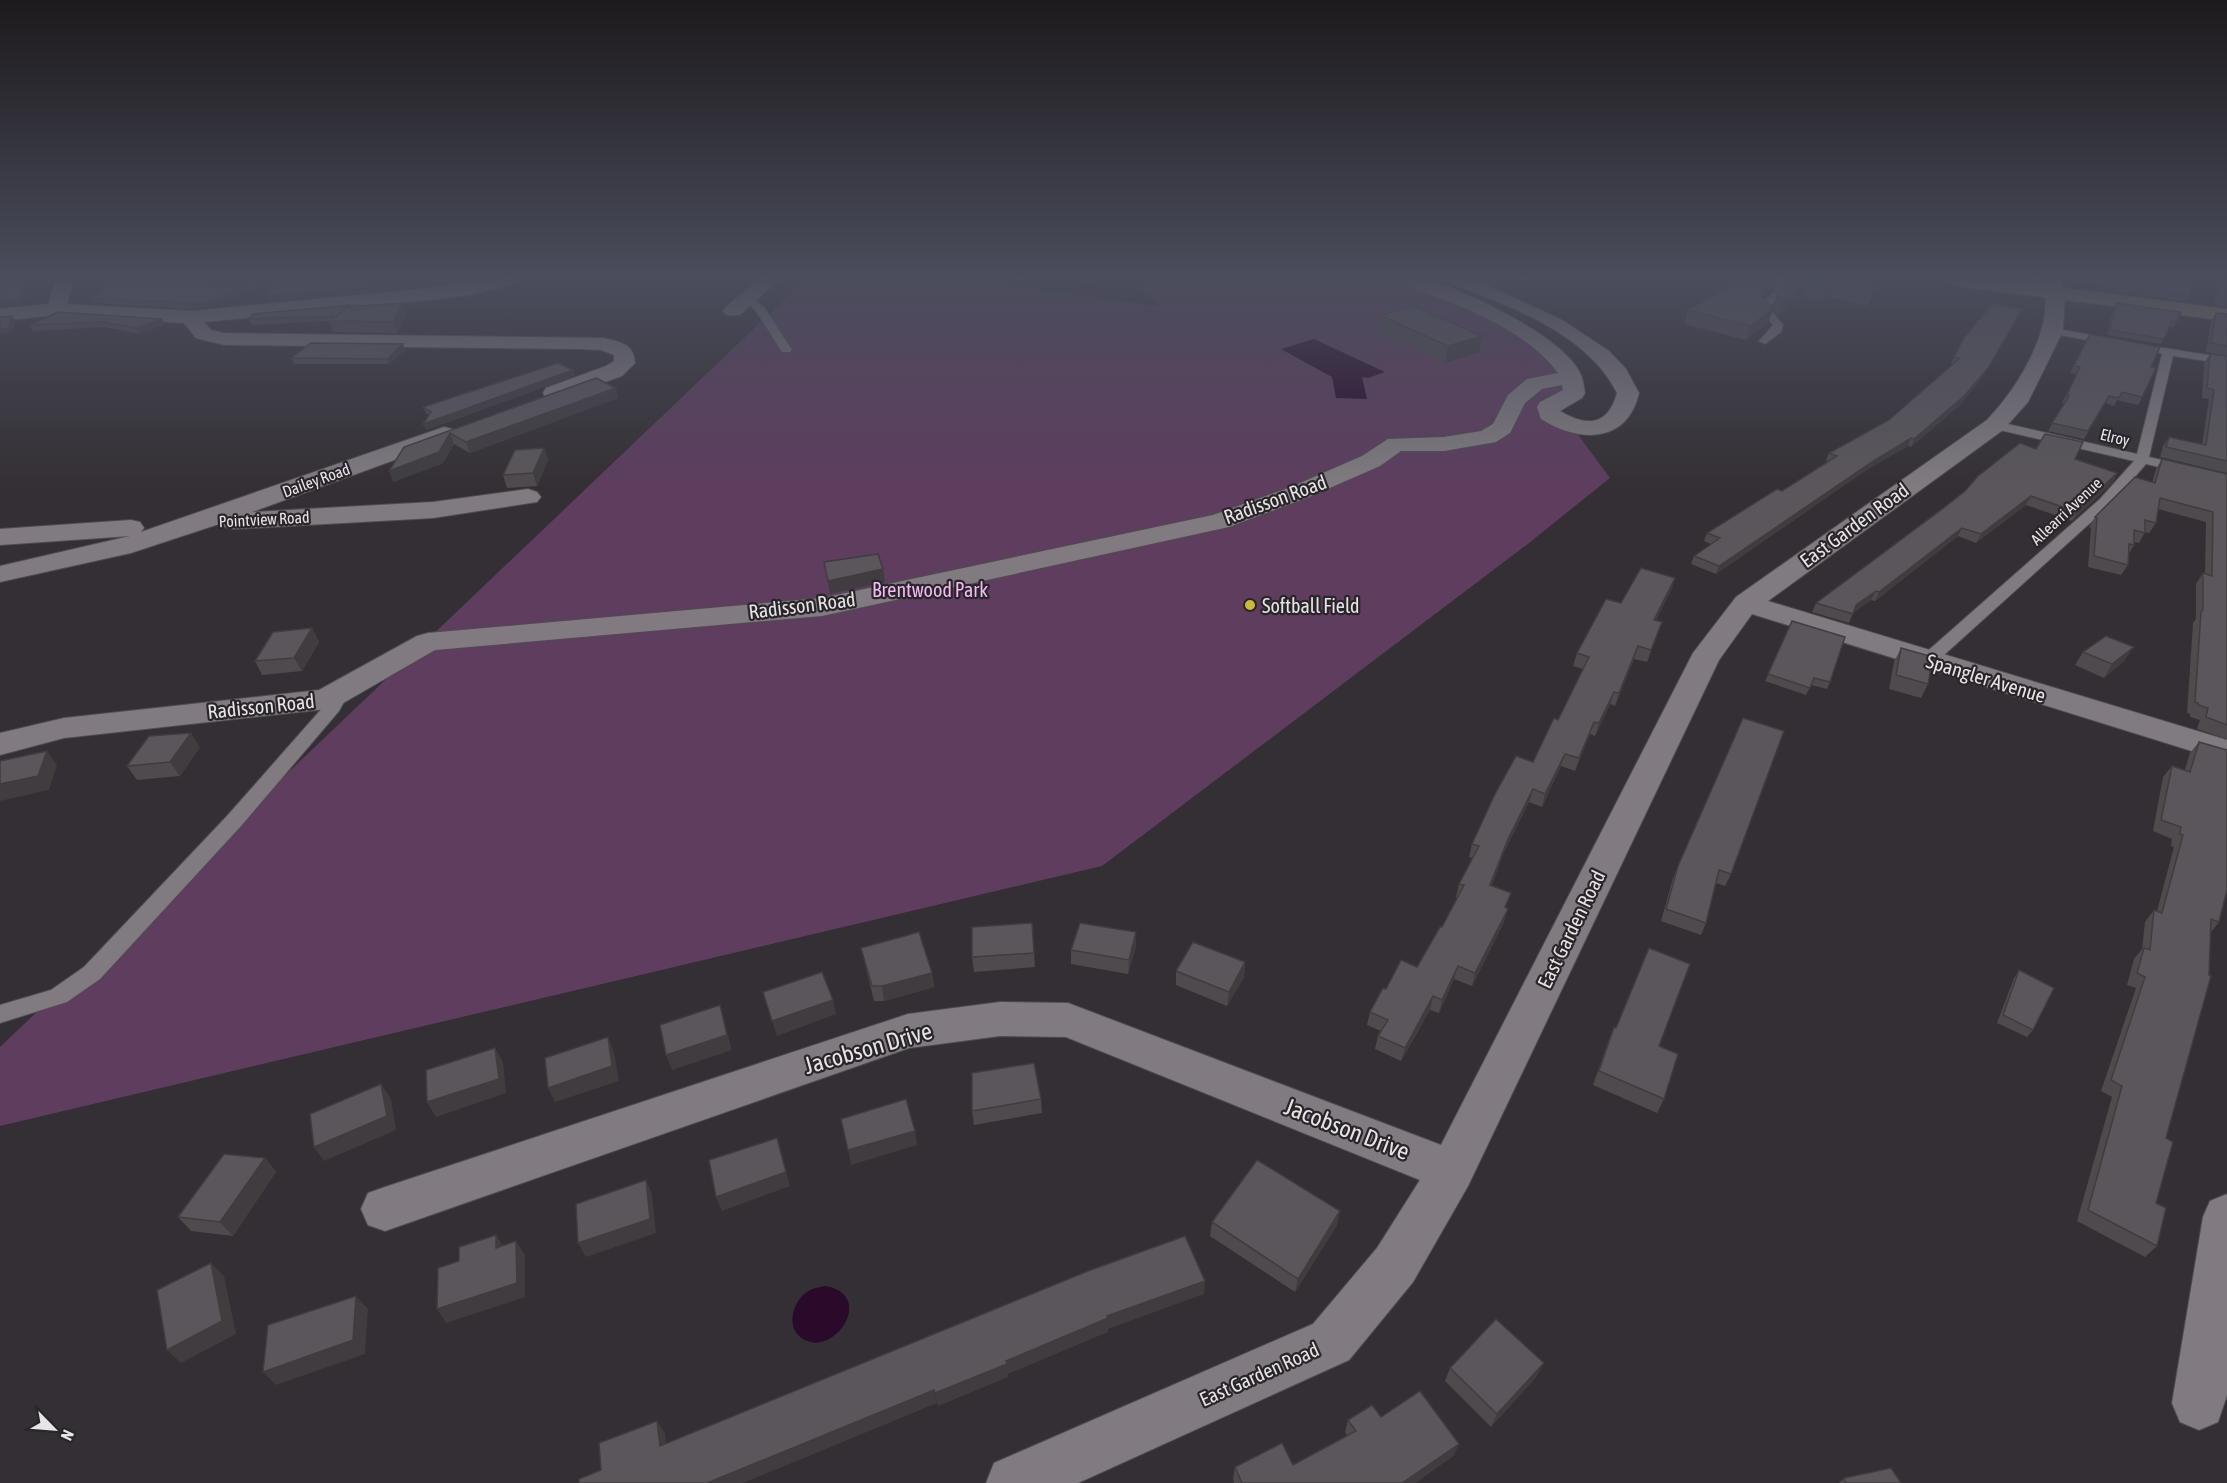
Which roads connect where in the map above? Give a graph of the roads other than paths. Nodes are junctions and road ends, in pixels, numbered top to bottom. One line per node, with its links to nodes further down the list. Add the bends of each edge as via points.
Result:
1 (617, 349): 9 (street, via 624,352 624,363 614,371)
2 (1546, 349): 8 (street)
3 (1593, 349): 8 (street, via 1619,374 1628,393 1612,424 1587,427 1557,420 1550,414 1548,407 1574,393)
4 (2044, 349): 10 (street, East Garden Road, via 2017,402)
5 (2154, 349): 6 (lane)
6 (2168, 351): 7 (lane); 12 (lane, Allearri Avenue)
7 (2227, 361)
8 (1571, 377): 20 (street, Radisson Road, via 1535,384 1516,400 1503,428 1488,437 1444,444 1396,444 1371,461 1220,521 822,607 428,642)
9 (529, 402)
10 (1995, 424): 12 (lane, Elroy); 18 (street, East Garden Road)
11 (463, 427): 15 (street, Dailey Road)
12 (2142, 460): 13 (lane, Elroy); 19 (lane, Allearri Avenue, via 2105,502)
13 (2227, 479)
14 (528, 497): 15 (street, Pointview Road, via 433,510)
15 (198, 523): 16 (street, Pointview Road); 17 (street, Dailey Road, via 122,547)
16 (0, 537)
17 (0, 574)
18 (1746, 603): 19 (street, Spangler Avenue); 24 (street, East Garden Road, via 1704,659)
19 (1928, 660): 22 (street, Spangler Avenue)
20 (341, 691): 21 (street, Radisson Road, via 327,699 64,728); 23 (lane, via 333,707 234,821 92,973 59,996)
21 (0, 744)
22 (2227, 751)
23 (0, 1014)
24 (1452, 1171): 25 (street, Jacobson Drive, via 1068,1020 1000,1019 908,1031); 28 (street, East Garden Road, via 1395,1265 1331,1342)
25 (385, 1209)
26 (2227, 1218): 27 (street)
27 (2199, 1403)
28 (1014, 1483)

